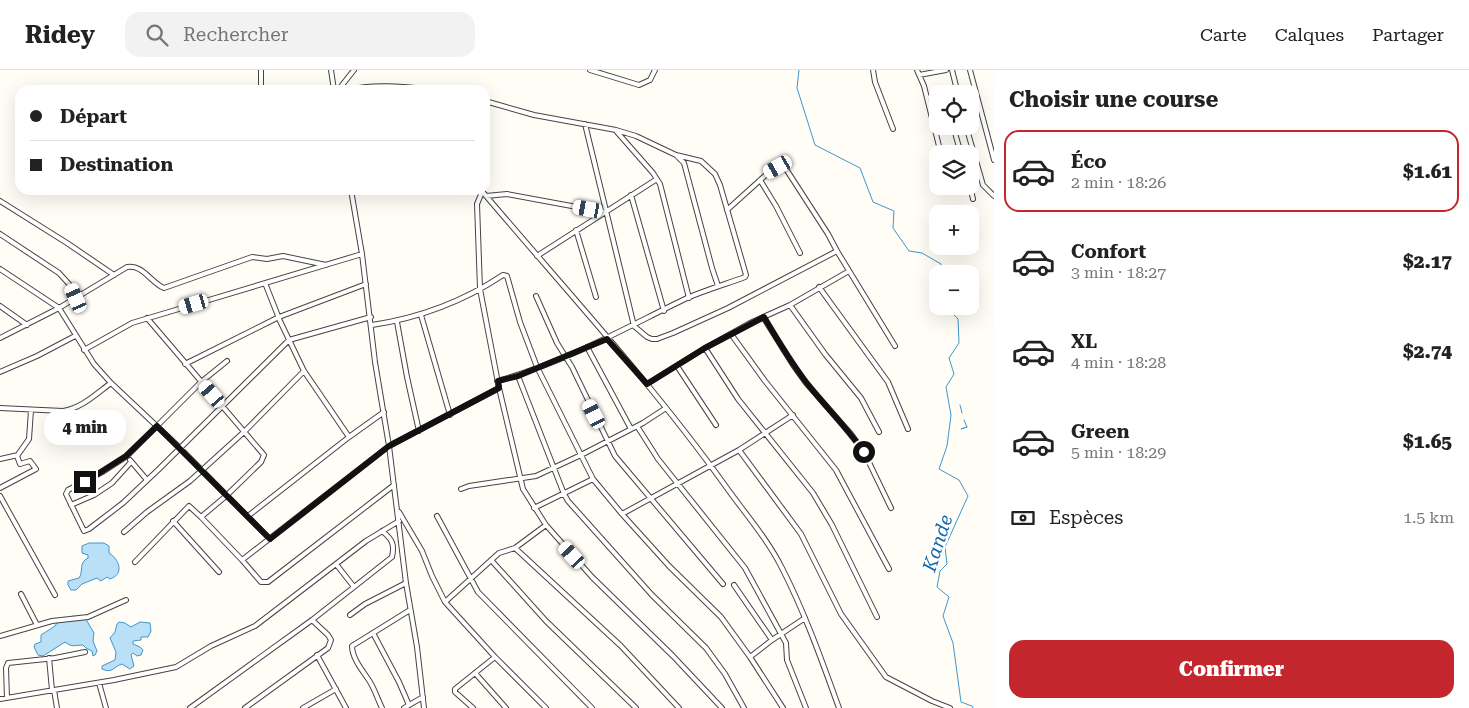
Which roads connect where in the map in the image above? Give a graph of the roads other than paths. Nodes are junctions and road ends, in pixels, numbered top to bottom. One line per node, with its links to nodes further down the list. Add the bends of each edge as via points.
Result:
1 (261, 70): 12 (street)
2 (331, 70): 13 (street)
3 (354, 70): 14 (street)
4 (590, 70): 5 (street, via 639,84 650,80)
5 (655, 70)
6 (873, 70): 19 (street)
7 (917, 70): 11 (street)
8 (946, 70): 11 (street)
9 (952, 70): 15 (street)
10 (970, 70): 24 (street)
11 (919, 75): 16 (street)
12 (261, 85)
13 (333, 85)
14 (344, 85)
15 (956, 85)
16 (927, 98): 22 (street)
17 (490, 102): 18 (street, via 534,115)
18 (585, 124): 20 (street); 36 (street)
19 (893, 129)
20 (616, 130): 23 (street); 25 (street)
21 (969, 135): 32 (street, via 983,185)
22 (939, 145)
23 (676, 155): 35 (street, via 708,166 720,185); 49 (street, via 684,163)
24 (994, 160)
25 (657, 179): 29 (street); 55 (street)
26 (760, 180): 35 (street); 39 (street, via 778,167 786,169); 40 (street)
27 (352, 195): 41 (street)
28 (480, 195): 51 (street, via 477,204)
29 (631, 195): 36 (street); 59 (street)
30 (972, 195): 33 (street)
31 (486, 196): 36 (street, via 507,194); 42 (street)
32 (994, 196)
33 (973, 199)
34 (0, 201): 46 (street)
35 (727, 210): 49 (street, via 746,275)
36 (605, 212): 37 (street); 68 (street)
37 (576, 230): 42 (street); 53 (street)
38 (0, 234): 54 (street, via 59,273)
39 (837, 251): 45 (street); 68 (street, via 728,308 657,339 647,337)
40 (800, 253)
41 (362, 254): 43 (street); 48 (street)
42 (537, 256): 72 (street)
43 (326, 266): 46 (street, via 283,256 252,257 164,288 132,266); 47 (street)
44 (0, 269): 58 (street)
45 (849, 270): 50 (street); 74 (street)
46 (114, 275): 54 (street)
47 (265, 282): 61 (street); 64 (street)
48 (366, 284): 61 (street); 62 (street)
49 (718, 286): 55 (street)
50 (819, 287): 56 (street); 102 (street, via 888,382)
51 (480, 289): 60 (street); 82 (street, via 503,275 507,276); 86 (street)
52 (536, 296): 78 (street)
53 (596, 297)
54 (76, 298): 58 (street)
55 (689, 298): 59 (street)
56 (790, 305): 63 (street); 105 (street, via 861,398)
57 (0, 306): 66 (street)
58 (59, 308): 66 (street); 70 (street)
59 (664, 310): 68 (street)
60 (421, 315): 65 (street); 96 (street)
61 (279, 317): 73 (street); 80 (street)
62 (371, 317): 67 (street); 73 (street)
63 (764, 317): 69 (street); 133 (street, via 802,377 864,452)
64 (147, 318): 77 (street); 80 (street)
65 (397, 322): 67 (street); 103 (street)
66 (27, 325): 71 (street)
67 (372, 325): 95 (street)
68 (634, 326): 72 (street)
69 (731, 334): 76 (street); 97 (street)
70 (76, 336): 77 (street); 84 (street)
71 (0, 338)
72 (607, 339): 75 (street); 89 (street)
73 (290, 340): 83 (street); 91 (street)
74 (895, 346)
75 (587, 347): 78 (street); 101 (street)
76 (705, 348): 81 (street); 106 (street, via 738,399)
77 (84, 350): 88 (street)
78 (565, 356): 82 (street); 108 (street)
79 (227, 361): 87 (street)
80 (186, 364): 87 (street)
81 (677, 366): 89 (street); 98 (street)
82 (537, 367): 85 (street); 113 (street)
83 (304, 371): 104 (street); 107 (street)
84 (0, 372)
85 (518, 376): 86 (street); 118 (street)
86 (498, 381): 90 (street)
87 (201, 382): 91 (street); 99 (street)
88 (111, 383): 94 (street, via 70,410); 99 (street)
89 (647, 384): 93 (street)
90 (499, 388): 96 (street); 120 (street)
91 (222, 406): 104 (street); 110 (street)
92 (0, 408): 94 (street)
93 (666, 408): 100 (street); 117 (street)
94 (31, 410): 112 (street, via 29,439)
95 (384, 412): 107 (street); 109 (street)
96 (450, 415): 103 (street)
97 (793, 415): 106 (street); 150 (street, via 836,470)
98 (716, 425)
99 (157, 426): 110 (street); 114 (street)
100 (637, 426): 101 (street); 123 (street)
101 (631, 429): 108 (street)
102 (908, 430)
103 (419, 431): 109 (street)
104 (244, 432): 119 (street); 129 (street, via 260,448 264,458)
105 (879, 432)
106 (766, 433): 111 (street); 163 (street, via 813,492)
107 (349, 437): 136 (street)
108 (608, 441): 113 (street); 130 (street, via 615,456)
109 (389, 446): 124 (street); 144 (street)
110 (180, 448): 119 (street); 122 (street)
111 (739, 450): 117 (street); 204 (street, via 801,534 840,614 886,677)
112 (18, 454): 115 (street); 125 (street, via 20,464 30,461 36,469)
113 (581, 455): 118 (street); 121 (street)
114 (126, 456): 116 (street); 131 (street, via 68,490 66,494)
115 (0, 459)
116 (131, 462): 122 (street); 131 (street, via 112,483)
117 (711, 466): 123 (street); 164 (street, via 782,566)
118 (554, 468): 120 (street); 127 (street)
119 (202, 470): 129 (street); 143 (street)
120 (521, 479): 126 (street); 132 (street)
121 (593, 479): 127 (street); 135 (street)
122 (147, 480): 131 (street, via 123,503 85,531)
123 (678, 484): 130 (street); 168 (street, via 746,568)
124 (394, 485): 134 (street); 146 (street, via 268,582 261,582)
125 (0, 488)
126 (461, 489)
127 (564, 494): 132 (street); 200 (street, via 652,594 706,648)
128 (0, 496): 158 (street)
129 (226, 496): 136 (street); 138 (street)
130 (651, 499): 135 (street); 154 (street)
131 (71, 505)
132 (534, 508): 141 (street)
133 (891, 508)
134 (398, 509): 140 (street); 160 (street)
135 (622, 514): 174 (street, via 721,617)
136 (248, 516): 144 (street)
137 (437, 516): 152 (street)
138 (201, 517): 139 (street, via 188,506); 146 (street)
139 (173, 521): 148 (street); 151 (street)
140 (399, 521): 142 (street); 153 (street)
141 (546, 525): 145 (street); 199 (street, via 592,577)
142 (382, 530): 149 (street); 156 (street, via 394,544 392,557)
143 (124, 532)
144 (270, 539): 146 (street)
145 (516, 548): 147 (street); 198 (street, via 621,646)
146 (242, 560)
147 (491, 560): 152 (street); 197 (street, via 546,621)
148 (135, 562)
149 (336, 564): 156 (street); 177 (street, via 256,626 211,646 176,667)
150 (889, 568)
151 (219, 572)
152 (470, 578): 160 (street); 196 (street, via 478,592)
153 (406, 582): 161 (street); 162 (street)
154 (723, 584)
155 (734, 585): 170 (street)
156 (354, 587): 165 (street)
157 (21, 594): 166 (street)
158 (55, 595)
159 (126, 600): 166 (street, via 88,617)
160 (445, 602): 173 (street)
161 (410, 610): 167 (street); 180 (street)
162 (350, 615)
163 (877, 617)
164 (805, 618): 168 (street); 203 (street)
165 (312, 620): 172 (street, via 331,640 328,648); 186 (street)
166 (37, 625): 169 (street)
167 (373, 633): 183 (street); 190 (street, via 352,646 352,650)
168 (781, 634): 170 (street); 202 (street, via 787,645 787,660)
169 (0, 636)
170 (772, 640): 174 (street)
171 (85, 652): 175 (street)
172 (317, 655): 178 (street); 187 (street)
173 (495, 657): 176 (street); 195 (street)
174 (750, 657): 201 (street)
175 (49, 658): 179 (street); 181 (street, via 7,664)
176 (475, 673): 193 (street, via 455,690); 194 (street)
177 (99, 683): 179 (street); 185 (street)
178 (336, 689): 188 (street); 189 (street)
179 (53, 690): 181 (street); 184 (street)
180 (423, 697): 183 (street); 192 (street)
181 (7, 698): 182 (street)
182 (0, 699)
183 (409, 705): 191 (street)
184 (57, 708)
185 (106, 708)
186 (190, 708)
187 (245, 708)
188 (303, 708)
189 (346, 708)
190 (382, 708)
191 (404, 708)
192 (424, 708)
193 (473, 708)
194 (506, 708)
195 (546, 708)
196 (592, 708)
197 (636, 708)
198 (679, 708)
199 (722, 708)
200 (744, 708)
201 (783, 708)
202 (806, 708)
203 (839, 708)
204 (950, 708)

